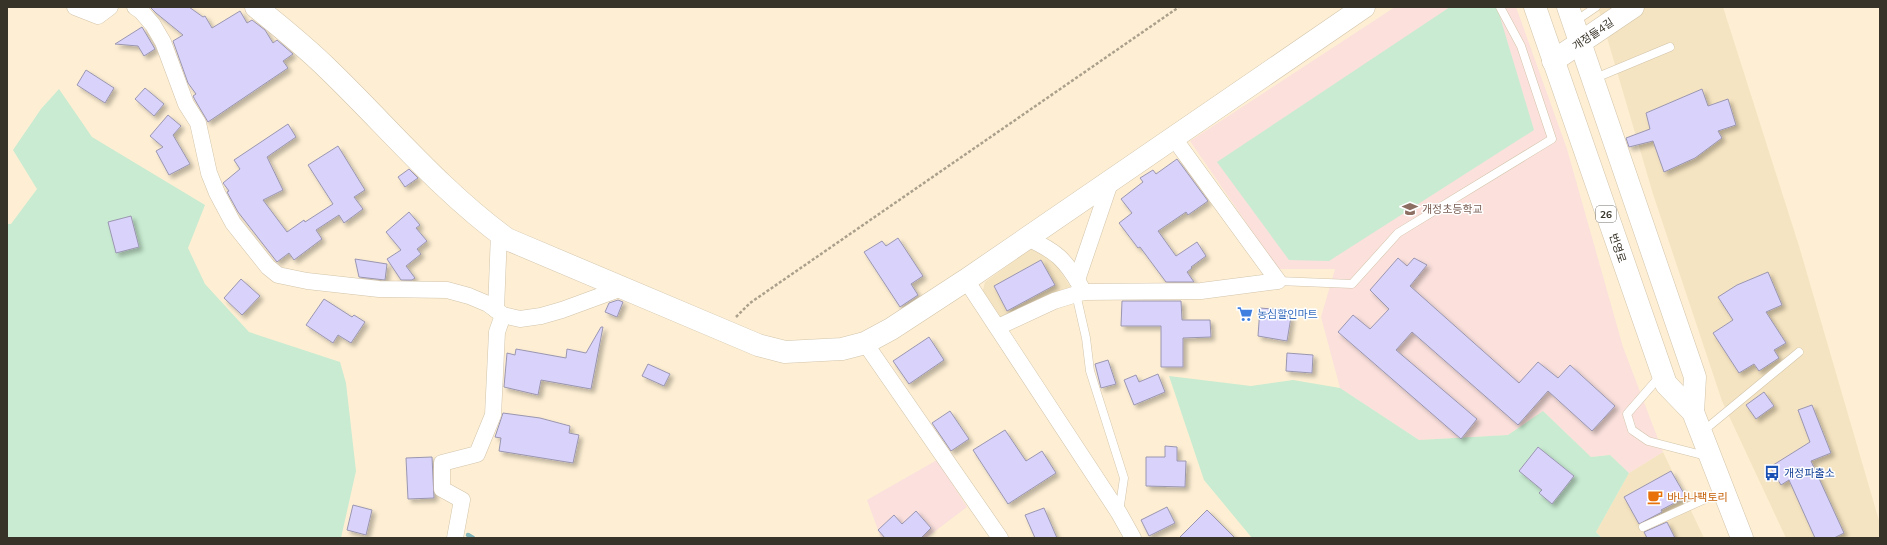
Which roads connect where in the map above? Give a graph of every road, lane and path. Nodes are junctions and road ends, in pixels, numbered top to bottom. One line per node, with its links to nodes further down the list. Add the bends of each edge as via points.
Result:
1 (76, 7): 2 (street, via 98,16)
2 (110, 7)
3 (256, 7): 18 (street, via 328,69 445,187 478,218)
4 (1179, 7): 26 (path, via 750,303)
5 (1364, 7): 16 (street)
6 (1500, 7): 21 (lane, via 1521,46 1552,139 1398,233 1352,284)
7 (1535, 7): 14 (street, 번영로 / 26)
8 (1596, 7): 11 (lane)
9 (1633, 7): 12 (street, 개정들4길)
10 (139, 8): 24 (street, via 153,25 162,42 186,104 198,124 209,173 217,193 233,223 268,267 278,275 307,281 379,289 447,290 488,304)
11 (1570, 15): 12 (street, 번영로 / 26)
12 (1580, 44): 14 (street, 개정들4길); 15 (street, 번영로 / 26)
13 (1670, 47): 15 (lane)
14 (1553, 61): 29 (street, 번영로 / 26)
15 (1592, 79): 30 (street, 번영로 / 26, via 1695,377)
16 (1173, 137): 17 (street); 21 (street)
17 (1111, 180): 19 (street); 23 (street)
18 (499, 233): 22 (street, via 507,239); 24 (street)
19 (1027, 238): 20 (street); 23 (street, via 1049,248 1069,266)
20 (966, 280): 25 (street); 27 (street)
21 (1278, 281): 23 (street, via 1201,291)
22 (622, 288): 24 (street, via 541,316 520,319); 26 (street)
23 (1079, 289): 25 (street); 34 (lane, via 1090,371 1124,478)
24 (499, 312): 36 (street, via 493,415 477,454 442,463 442,489 462,500)
25 (998, 327): 34 (street)
26 (724, 331): 27 (street, via 758,345 785,352 842,349)
27 (864, 344): 37 (street)
28 (1799, 352): 31 (lane)
29 (1662, 373): 30 (street, 번영로 / 26, via 1666,384); 32 (lane, via 1627,414 1632,430 1648,441)
30 (1693, 412): 31 (street, 번영로 / 26)
31 (1702, 433): 32 (street, 번영로 / 26)
32 (1711, 457): 33 (street, 번영로 / 26)
33 (1724, 490): 35 (lane); 39 (street, 번영로 / 26)
34 (1119, 513): 38 (street)
35 (1643, 527)
36 (455, 538)
37 (1000, 538)
38 (1133, 538)
39 (1742, 538)

